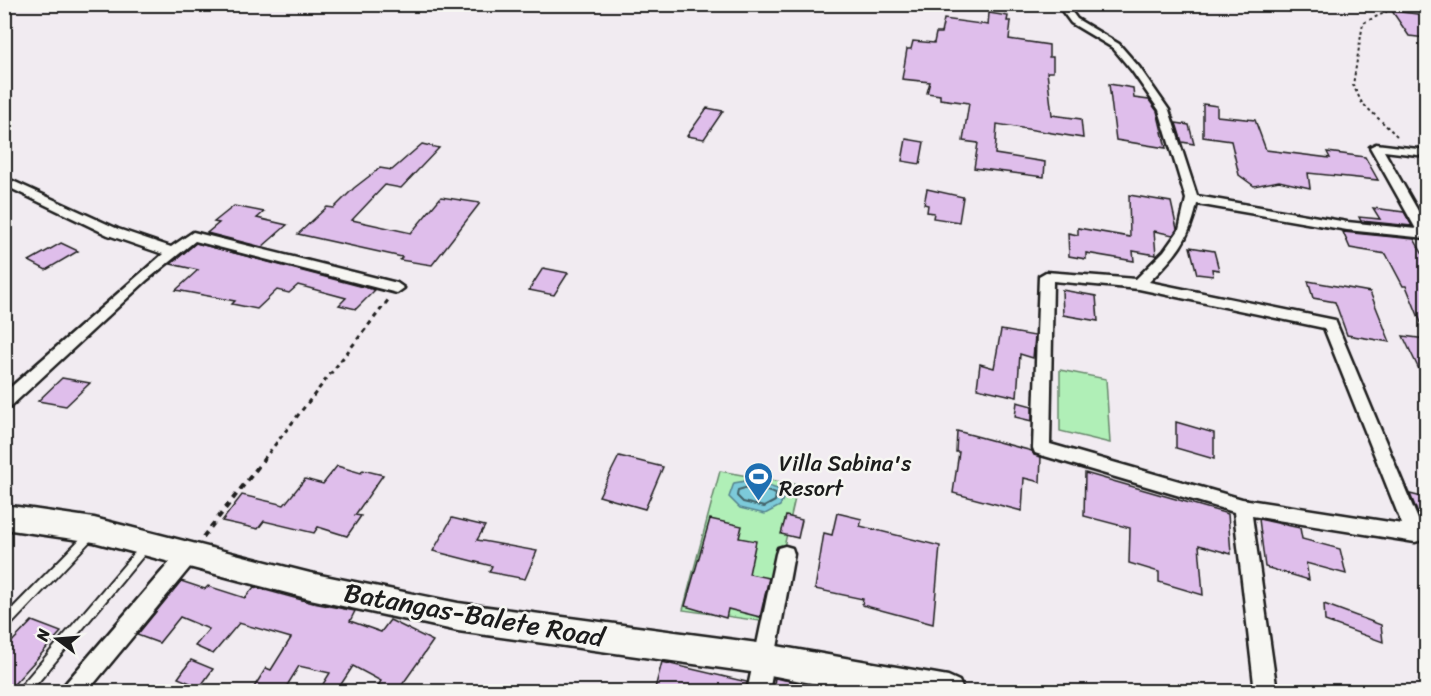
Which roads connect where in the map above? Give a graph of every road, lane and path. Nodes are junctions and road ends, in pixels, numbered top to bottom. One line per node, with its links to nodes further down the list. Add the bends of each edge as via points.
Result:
1 (1061, 4): 6 (street, via 1074,21 1116,46 1164,110)
2 (1383, 4): 3 (path, via 1386,12 1363,22 1353,85 1362,104 1403,145)
3 (1397, 150): 4 (street); 6 (street, via 1376,147 1425,234 1347,226)
4 (1426, 153)
5 (4, 180): 7 (street, via 113,232)
6 (1192, 199): 8 (street, via 1185,230 1169,254)
7 (171, 252): 9 (street, via 193,236); 10 (street)
8 (1139, 284): 11 (street, via 1046,276 1041,448); 11 (street, via 1330,324 1414,534)
9 (398, 288): 16 (path)
10 (4, 403)
11 (1242, 507): 23 (street)
12 (4, 517): 13 (main road, Batangas-Balete Road)
13 (94, 530): 14 (main road, Batangas-Balete Road); 17 (lane)
14 (148, 544): 16 (main road, Batangas-Balete Road); 19 (lane)
15 (785, 554): 18 (street)
16 (189, 555): 18 (main road, Batangas-Balete Road, via 310,586 458,617); 20 (street)
17 (4, 625)
18 (765, 660): 21 (street); 22 (main road, Batangas-Balete Road)
19 (23, 692)
20 (73, 692)
21 (758, 692)
22 (948, 692)
23 (1266, 692)

